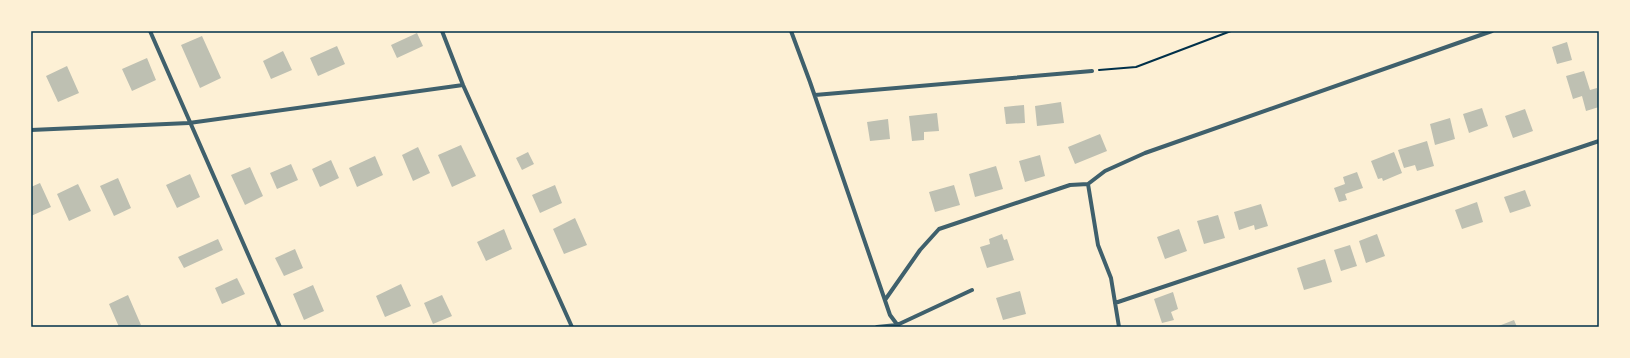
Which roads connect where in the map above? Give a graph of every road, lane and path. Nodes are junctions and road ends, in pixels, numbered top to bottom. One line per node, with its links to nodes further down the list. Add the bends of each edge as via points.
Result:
1 (150, 31): 9 (street)
2 (442, 31): 7 (street)
3 (791, 31): 8 (street)
4 (1231, 31): 6 (path, via 1136,67)
5 (1492, 31): 12 (street, via 1146,153 1105,171)
6 (1092, 71): 8 (street)
7 (463, 85): 9 (street); 18 (street)
8 (815, 95): 14 (street)
9 (190, 123): 10 (street); 17 (street)
10 (31, 130)
11 (1599, 140): 15 (street)
12 (1088, 184): 14 (street, via 1070,185 939,229 920,250); 15 (street, via 1098,245 1111,278)
13 (972, 290): 16 (street)
14 (885, 300): 16 (street, via 890,315)
15 (1115, 304): 20 (street)
16 (898, 326): 19 (street)
17 (280, 327)
18 (572, 327)
19 (877, 327)
20 (1119, 327)

